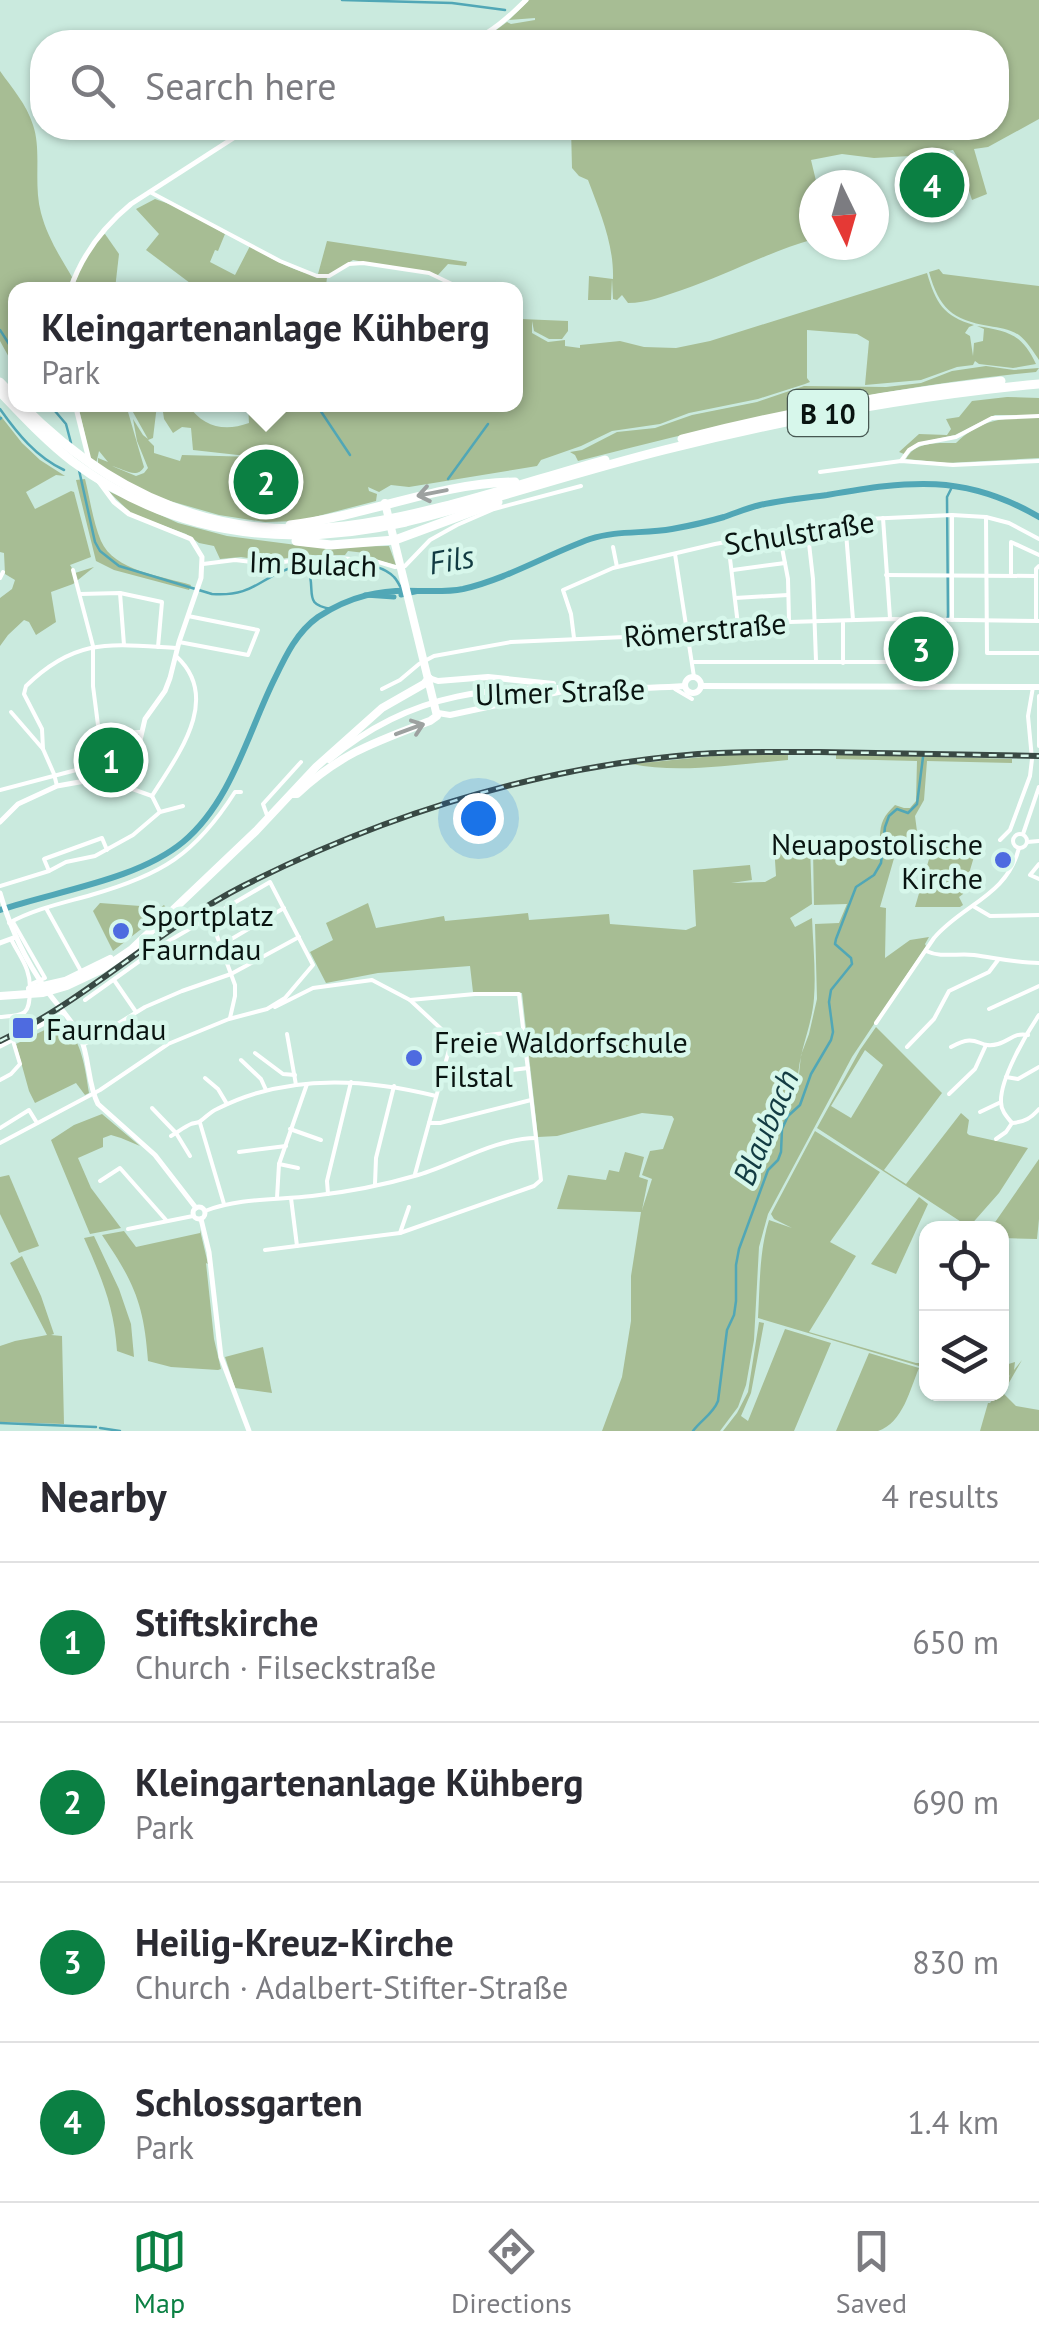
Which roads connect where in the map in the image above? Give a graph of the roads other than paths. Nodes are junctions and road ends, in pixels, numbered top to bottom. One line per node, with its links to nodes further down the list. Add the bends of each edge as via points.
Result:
1 (526, 0): 2 (street)
2 (492, 30)
3 (230, 140): 4 (street)
4 (150, 192): 5 (street, via 106,227); 6 (street, via 317,276 363,263)
5 (73, 282)
6 (448, 282)
7 (1039, 381): 17 (highway, B 10, via 889,396 774,418)
8 (22, 412): 12 (highway, B 10)
9 (28, 412): 12 (highway, B 10)
10 (77, 412): 32 (street, via 103,490 129,514 184,534)
11 (1039, 416): 13 (street, via 992,418 956,437 919,444)
12 (50, 438): 24 (highway, B 10, via 71,460 154,508 220,528)
13 (901, 461): 14 (street); 15 (street)
14 (1039, 461)
15 (820, 472)
16 (581, 486): 32 (street, Im Bulach, via 457,525 405,566 339,558)
17 (524, 487): 18 (highway, one-way to 18, via 512,482 444,490); 24 (highway, B 10, via 384,520); 26 (highway, B 10, via 515,496)
18 (386, 506): 24 (highway, B 10); 26 (main road)
19 (949, 515): 20 (street, Schulstraße); 21 (street, Schulstraße); 39 (street)
20 (883, 518): 22 (street, Schulstraße); 38 (street)
21 (986, 518): 27 (street, Schulstraße); 40 (street)
22 (846, 520): 23 (street, Schulstraße); 49 (street)
23 (807, 526): 25 (street, Schulstraße); 54 (street)
24 (266, 532): 26 (highway, via 331,545)
25 (778, 532): 28 (street, Schulstraße); 33 (street)
26 (394, 538): 69 (main road)
27 (1039, 538)
28 (728, 542): 30 (street, Schulstraße); 37 (street)
29 (613, 547): 35 (street)
30 (675, 554): 35 (street, Schulstraße); 58 (street)
31 (1039, 554): 41 (street, via 1012,542)
32 (203, 564): 47 (street)
33 (785, 564): 37 (street); 45 (street)
34 (1039, 566): 42 (street)
35 (617, 567): 59 (street, Schulstraße, via 563,592)
36 (73, 570): 44 (street)
37 (733, 570): 46 (street)
38 (886, 575): 39 (street); 48 (street)
39 (949, 576): 40 (street); 51 (street)
40 (986, 576): 41 (street); 52 (street)
41 (1011, 576): 42 (street)
42 (1036, 576): 53 (street)
43 (120, 592): 44 (street); 60 (street); 62 (street, via 162,602)
44 (80, 594): 61 (street)
45 (788, 594): 46 (street); 56 (street)
46 (735, 598): 57 (street)
47 (188, 616): 63 (street); 63 (street, via 258,630 248,655)
48 (890, 619): 49 (street, Römerstraße); 50 (street, Römerstraße)
49 (853, 620): 55 (street, Römerstraße)
50 (934, 620): 51 (street, Römerstraße); 66 (street)
51 (949, 620): 52 (street, Römerstraße)
52 (987, 620): 53 (street, Römerstraße); 64 (street, via 987,652)
53 (1038, 620)
54 (816, 621): 55 (street, Römerstraße); 56 (street, Römerstraße); 67 (street)
55 (843, 621): 68 (street)
56 (790, 622): 57 (street, Römerstraße)
57 (738, 625): 58 (street, Römerstraße)
58 (688, 631): 59 (street, Römerstraße); 65 (street)
59 (574, 638): 78 (street, Römerstraße, via 434,656)
60 (124, 645): 61 (street); 62 (street)
61 (93, 646): 83 (street); 87 (street, via 68,654 26,686)
62 (158, 647): 63 (street)
63 (177, 649): 84 (street, via 165,691); 97 (street, via 195,687 194,719)
64 (1039, 653)
65 (694, 662): 67 (street); 70 (street)
66 (931, 662): 68 (street); 73 (street)
67 (816, 663): 68 (street)
68 (844, 664)
69 (428, 674): 74 (main road, via 438,681 488,678); 81 (main road); 96 (main road)
70 (694, 677): 71 (main road, Ulmer Straße); 72 (main road)
71 (685, 686): 72 (main road, Ulmer Straße, via 693,693); 76 (main road, Ulmer Straße)
72 (702, 686): 73 (main road, Ulmer Straße)
73 (926, 686): 77 (main road, Ulmer Straße)
74 (564, 687): 75 (main road, Ulmer Straße); 96 (main road, Ulmer Straße, via 486,690 423,704 354,741)
75 (588, 687): 76 (main road, Ulmer Straße); 81 (main road, via 450,716)
76 (665, 687): 80 (street)
77 (1036, 687): 103 (street, via 1028,716 1030,776)
78 (382, 689)
79 (1038, 696): 86 (street)
80 (692, 699)
81 (437, 711): 96 (main road, one-way to 81, via 333,763 430,721)
82 (11, 712): 87 (street)
83 (99, 732): 84 (street); 85 (street)
84 (141, 732): 91 (street, via 134,760)
85 (93, 745)
86 (1039, 746)
87 (43, 749): 90 (street)
88 (302, 762): 101 (street, via 262,804)
89 (80, 768): 90 (street)
90 (54, 774): 92 (street); 94 (street)
91 (118, 781): 92 (street); 97 (street)
92 (57, 786): 102 (street, via 18,804)
93 (1039, 788): 98 (street)
94 (0, 790)
95 (242, 792): 118 (street, via 171,862)
96 (292, 794): 101 (main road, Ulmer Straße)
97 (152, 796): 100 (street)
98 (1036, 804): 104 (street)
99 (182, 806): 100 (street)
100 (160, 812): 110 (street)
101 (268, 818): 127 (main road, Ulmer Straße)
102 (0, 822)
103 (1010, 830): 105 (street); 106 (street)
104 (1023, 834): 105 (street); 107 (street)
105 (1015, 836): 109 (street)
106 (1000, 840)
107 (1027, 842): 108 (street); 109 (street)
108 (1039, 842)
109 (1019, 848): 117 (street, via 1008,876)
110 (107, 850): 111 (street, via 102,838); 112 (street)
111 (62, 852): 112 (street); 114 (street, via 44,859)
112 (66, 862): 114 (street)
113 (1039, 864): 115 (street, via 1030,875)
114 (49, 871): 116 (street)
115 (1039, 879)
116 (1, 892): 122 (street)
117 (973, 906): 120 (street, via 990,916); 128 (street, via 942,928)
118 (46, 908): 122 (street); 132 (street)
119 (284, 908): 121 (street, via 270,882); 123 (street); 126 (street)
120 (1039, 915)
121 (210, 918): 126 (street); 134 (street)
122 (10, 922): 124 (street); 136 (street, via 45,978)
123 (300, 937): 133 (street); 140 (street, via 313,965)
124 (13, 938): 125 (street); 129 (street)
125 (0, 943)
126 (222, 945): 133 (street)
127 (132, 949): 132 (main road); 136 (main road, via 81,980 43,993)
128 (926, 951): 130 (street); 147 (street)
129 (23, 956): 136 (street); 143 (street)
130 (998, 960): 131 (street); 156 (street, via 989,972 949,991)
131 (1039, 963)
132 (81, 971): 136 (main road)
133 (231, 974): 142 (street); 146 (street)
134 (114, 980): 138 (street); 142 (street)
135 (1039, 986): 141 (street)
136 (30, 989): 137 (main road); 144 (street, via 27,1010)
137 (0, 994)
138 (86, 1000)
139 (410, 1000): 140 (street, via 372,980 313,988); 148 (street, via 519,994); 151 (street)
140 (267, 1009): 146 (street)
141 (989, 1009)
142 (136, 1012): 153 (street)
143 (64, 1013): 152 (street); 153 (street)
144 (0, 1017)
145 (1038, 1018): 150 (street)
146 (229, 1019): 172 (street, via 168,1044)
147 (876, 1023)
148 (524, 1031): 151 (street); 161 (street)
149 (287, 1034): 162 (street)
150 (1028, 1035): 154 (street); 163 (street)
151 (452, 1039): 165 (street)
152 (12, 1040): 155 (street); 166 (street, via 20,1064)
153 (86, 1042): 172 (street)
154 (986, 1045): 157 (street, via 967,1040); 173 (street, via 975,1069)
155 (0, 1046)
156 (907, 1047)
157 (951, 1048)
158 (255, 1053): 162 (street)
159 (242, 1060): 171 (street)
160 (1039, 1067): 163 (street, via 1018,1079)
161 (528, 1068): 165 (street); 175 (street)
162 (294, 1075): 169 (street)
163 (1006, 1077): 176 (street)
164 (205, 1078): 177 (street)
165 (441, 1079): 174 (street)
166 (0, 1080)
167 (350, 1082): 168 (street); 170 (street); 200 (street)
168 (308, 1084): 169 (street); 186 (street)
169 (296, 1085): 171 (street)
170 (394, 1086): 174 (street); 199 (street)
171 (266, 1092): 177 (street)
172 (92, 1093): 182 (street); 206 (street, via 155,1155)
173 (949, 1094)
174 (436, 1096): 183 (street)
175 (532, 1099): 183 (street); 188 (street)
176 (1001, 1102): 180 (street); 184 (street)
177 (226, 1104): 181 (street)
178 (152, 1108): 187 (street)
179 (1039, 1109): 184 (street)
180 (980, 1112)
181 (200, 1122): 187 (street); 203 (street)
182 (37, 1123): 185 (street, via 29,1110); 191 (street)
183 (429, 1123): 197 (street)
184 (1012, 1123): 189 (street)
185 (0, 1128)
186 (290, 1129): 190 (street); 192 (street)
187 (174, 1134): 194 (street)
188 (536, 1138): 197 (street, via 498,1144); 210 (street, via 541,1180 534,1186)
189 (996, 1139)
190 (321, 1140)
191 (0, 1143)
192 (286, 1146): 193 (street); 195 (street)
193 (239, 1152)
194 (190, 1156)
195 (279, 1164): 196 (street); 201 (street)
196 (298, 1168)
197 (415, 1175): 199 (street)
198 (100, 1181): 208 (street, via 120,1168)
199 (376, 1186): 200 (street)
200 (328, 1194): 202 (street)
201 (277, 1198): 202 (street); 203 (street)
202 (292, 1198): 211 (street)
203 (224, 1204): 205 (street)
204 (409, 1207): 210 (street)
205 (205, 1211): 206 (street); 207 (street)
206 (194, 1212): 207 (street); 208 (street)
207 (202, 1219): 213 (street, via 222,1357)
208 (166, 1220): 209 (street)
209 (128, 1229)
210 (400, 1233): 211 (street)
211 (297, 1246): 212 (street)
212 (266, 1250)
213 (249, 1431)

